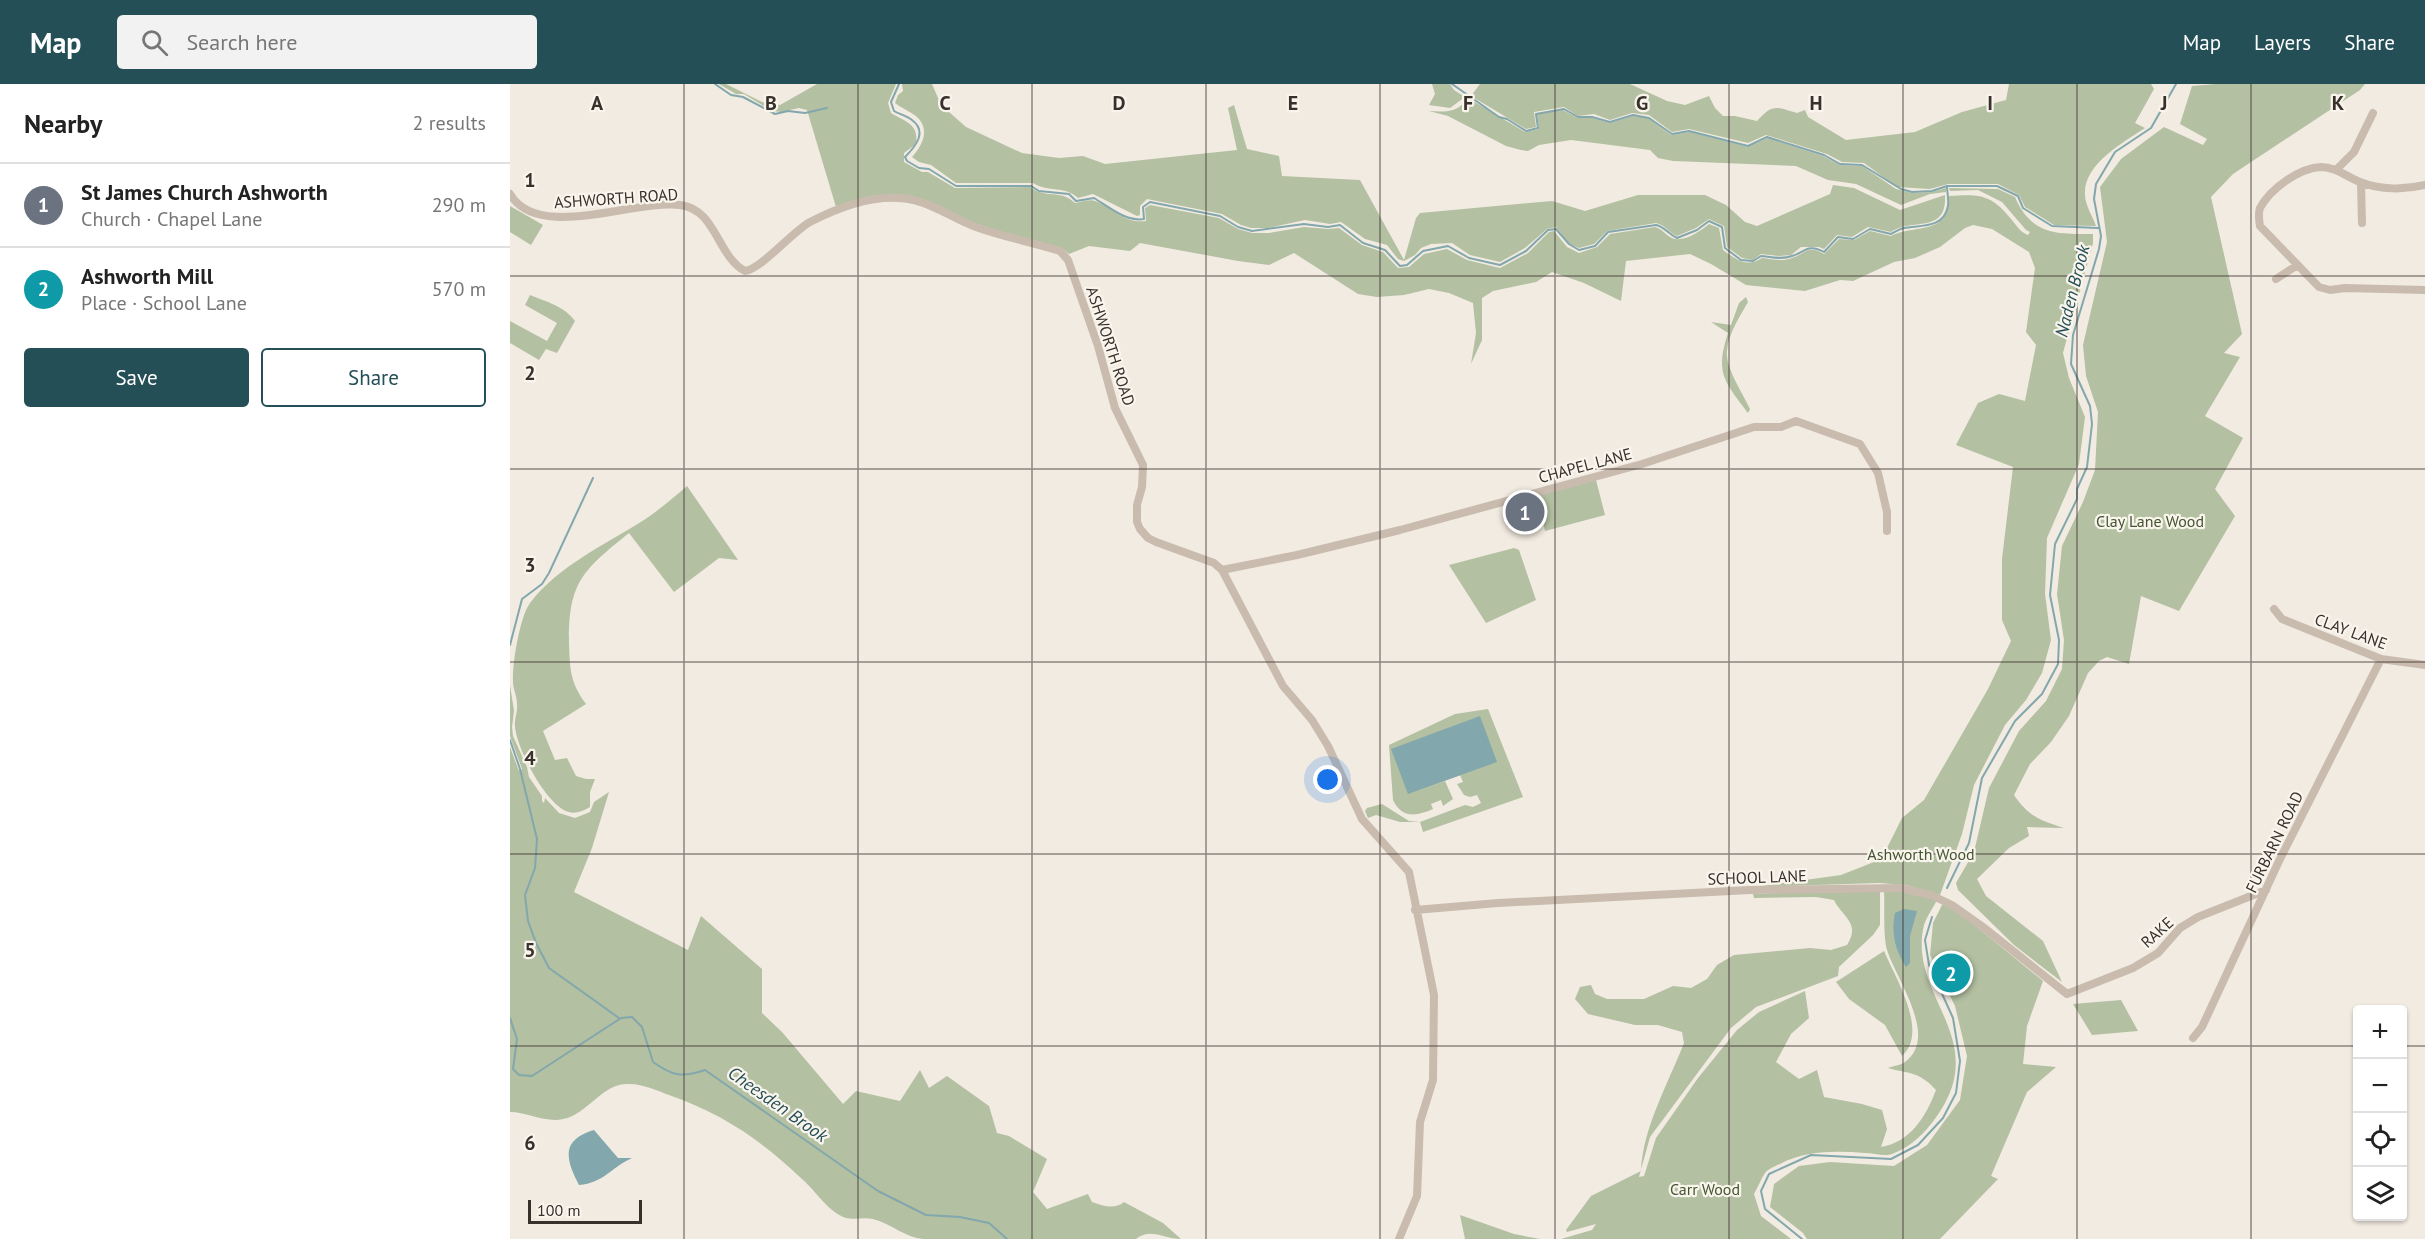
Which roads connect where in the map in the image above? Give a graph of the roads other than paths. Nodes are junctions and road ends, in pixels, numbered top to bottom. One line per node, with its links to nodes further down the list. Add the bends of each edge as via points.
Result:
1 (2373, 113): 2 (street, via 2354,152)
2 (2336, 170): 3 (street); 7 (street, via 2321,167 2304,171 2280,185 2260,207 2260,226)
3 (2361, 183): 4 (street, via 2412,189); 6 (street)
4 (2425, 185)
5 (510, 194): 11 (street, ASHWORTH ROAD, via 530,211 552,217 573,218 664,204 690,207 705,218 745,271 755,269 788,237 810,223 852,204 890,199 916,200 976,227 1060,251 1078,284 1115,408 1141,457 1144,472 1137,514 1140,529 1149,538 1214,563)
6 (2362, 223)
7 (2296, 266): 8 (street); 9 (street, via 2324,289)
8 (2276, 279)
9 (2425, 290)
10 (1887, 531): 11 (street, CHAPEL LANE, via 1878,473 1860,444 1796,421 1780,427 1754,427 1642,464 1400,530)
11 (1222, 570): 16 (street, via 1283,686 1328,746 1362,819 1409,872)
12 (2274, 609): 13 (street, CLAY LANE, via 2282,619)
13 (2381, 658): 14 (street, CLAY LANE); 15 (street, FURBARN ROAD)
14 (2425, 665)
15 (2266, 890): 17 (street, RAKE, via 2198,917 2180,928 2158,953 2133,968); 18 (street, FURBARN ROAD, via 2202,1027)
16 (1415, 910): 17 (street, SCHOOL LANE, via 1750,890 1900,888 1952,905); 19 (street, via 1434,995 1433,1080 1419,1130 1417,1196)
17 (2067, 994)
18 (2193, 1038)
19 (1399, 1239)

